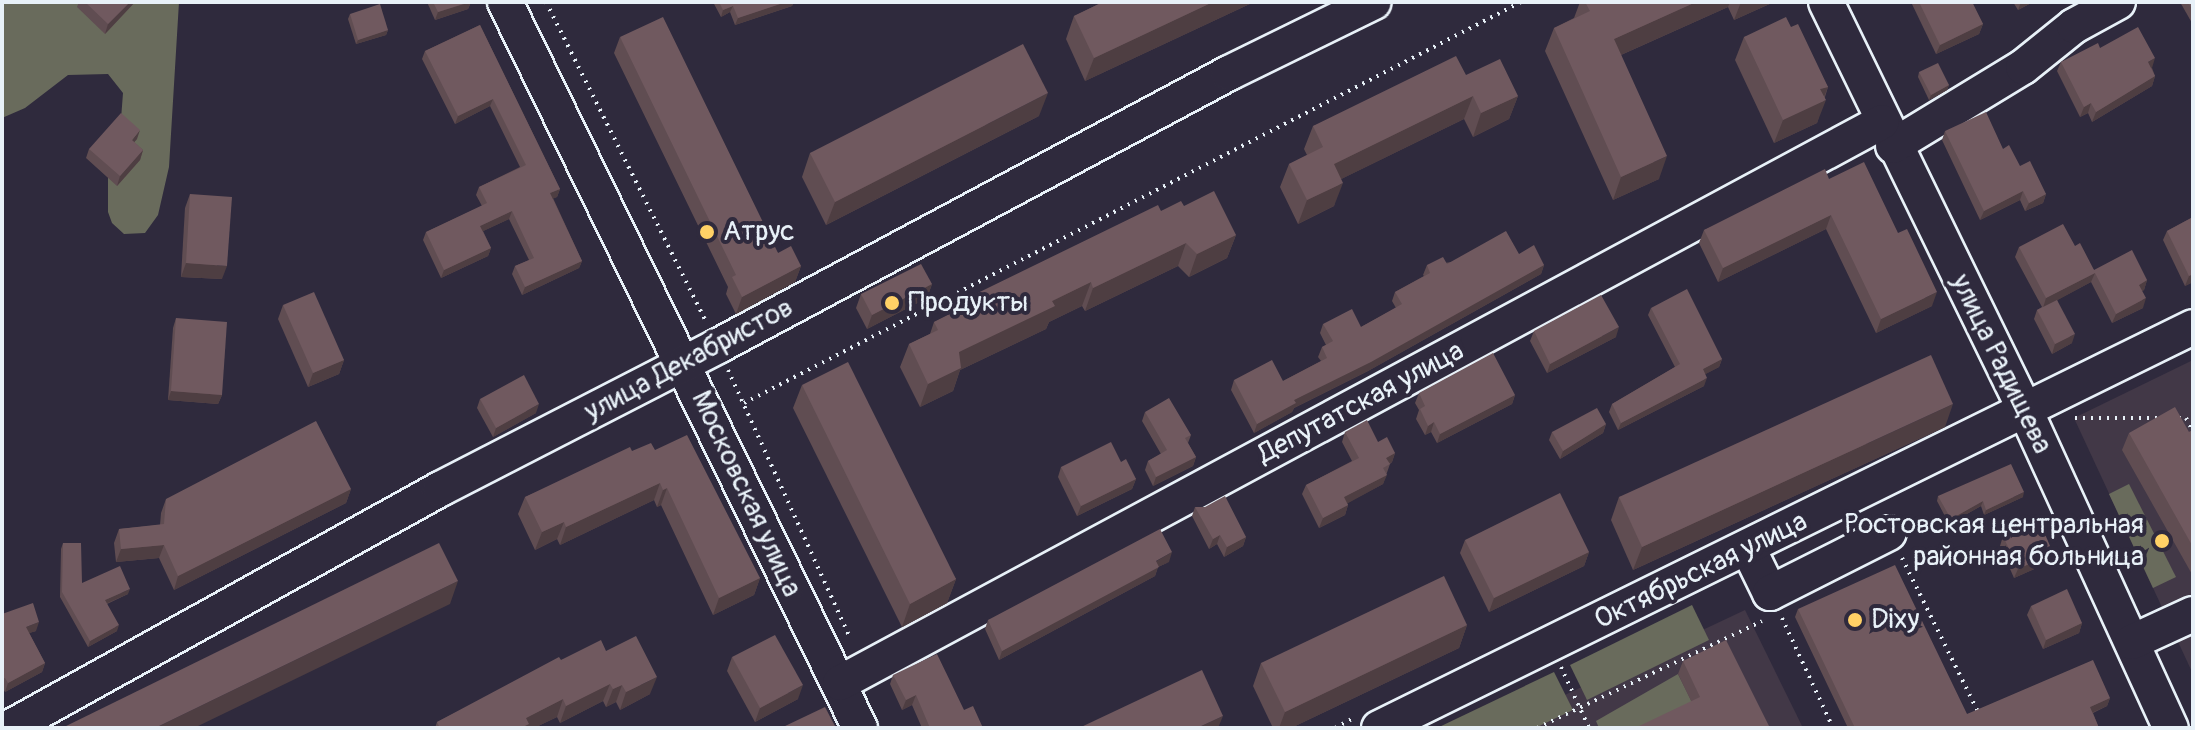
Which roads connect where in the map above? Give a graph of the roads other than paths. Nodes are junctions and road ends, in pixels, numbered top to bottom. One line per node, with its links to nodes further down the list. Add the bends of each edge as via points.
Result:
1 (505, 2): 7 (street, Московская улица)
2 (1374, 2): 7 (street, улица Декабристов, via 1215,81)
3 (1826, 2): 5 (street, улица Радищева)
4 (2118, 2): 5 (street, Депутатская улица, via 2074,26 2023,67)
5 (1888, 134): 8 (street, улица Радищева); 13 (street, Депутатская улица)
6 (2193, 327): 8 (street, Октябрьская улица)
7 (685, 364): 13 (street, Московская улица, via 800,610); 14 (street, улица Декабристов, via 440,489)
8 (2026, 412): 9 (street, Октябрьская улица); 12 (street, улица Радищева)
9 (1869, 489): 10 (street, Октябрьская улица); 10 (street, via 1894,543 1775,603)
10 (1748, 548): 16 (street, Октябрьская улица)
11 (2193, 614): 12 (street)
12 (2132, 642): 17 (street, улица Радищева)
13 (840, 683): 15 (street, Московская улица)
14 (9, 728)
15 (860, 728)
16 (1379, 728)
17 (2171, 728)

